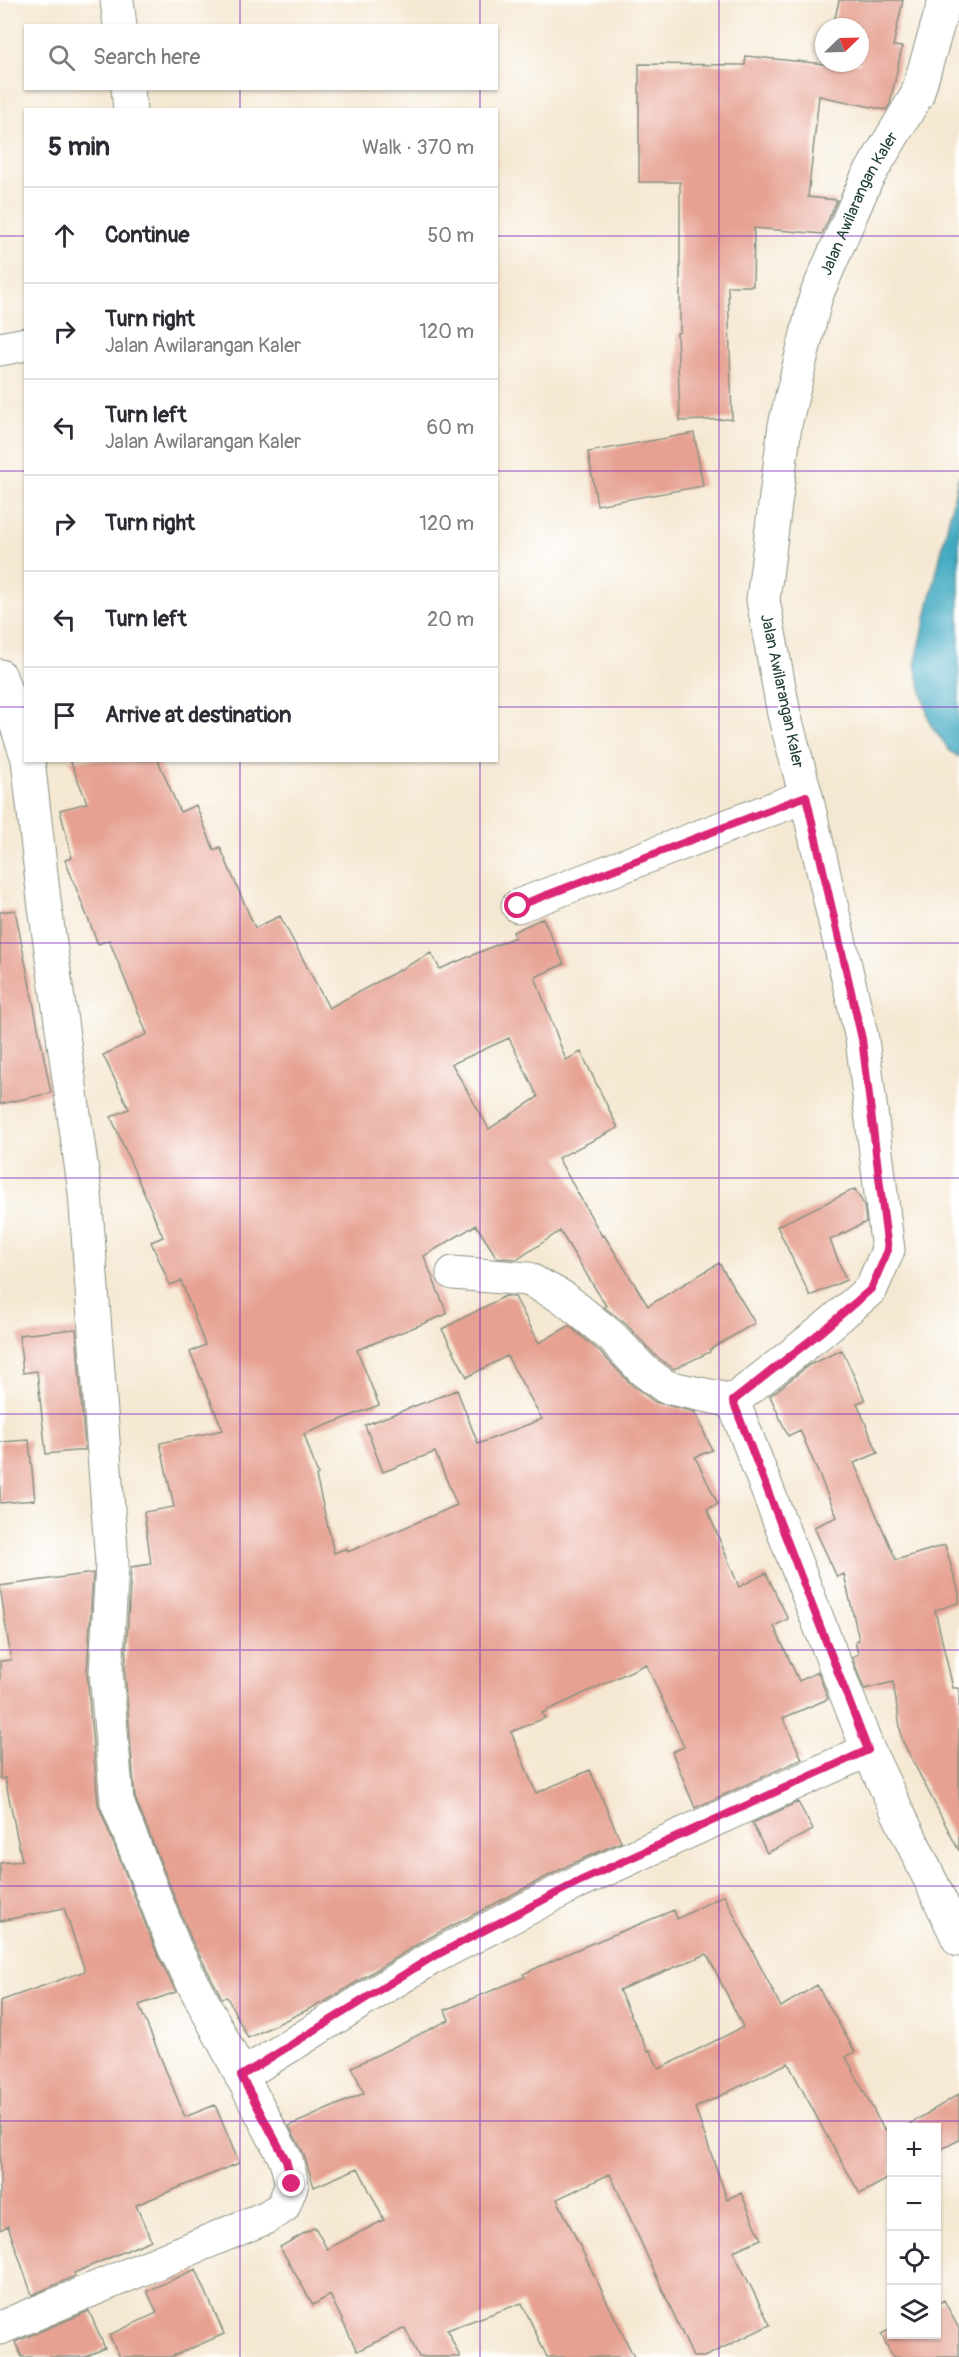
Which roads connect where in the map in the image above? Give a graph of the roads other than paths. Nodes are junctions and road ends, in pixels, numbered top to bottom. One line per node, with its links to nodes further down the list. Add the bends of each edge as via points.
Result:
1 (117, 0): 3 (street)
2 (945, 0): 11 (street, Jalan Awilarangan Kaler, via 917,95 866,180 816,297 786,425 763,600 784,714)
3 (120, 24)
4 (128, 90): 5 (street)
5 (130, 108)
6 (24, 344): 7 (street)
7 (0, 349)
8 (0, 676): 9 (street)
9 (24, 747)
10 (28, 762): 17 (street, via 85,1193 112,1564 105,1672 117,1802 175,1949)
11 (806, 796): 12 (street); 14 (street, Jalan Awilarangan Kaler, via 862,1039 888,1250 871,1289)
12 (518, 906)
13 (453, 1273): 14 (street, via 528,1278 564,1298 666,1387)
14 (733, 1401): 15 (street)
15 (868, 1750): 16 (street); 17 (street, via 580,1881 429,1959)
16 (959, 1940)
17 (241, 2076): 18 (street, via 286,2160 292,2184 283,2207)
18 (1, 2326)

